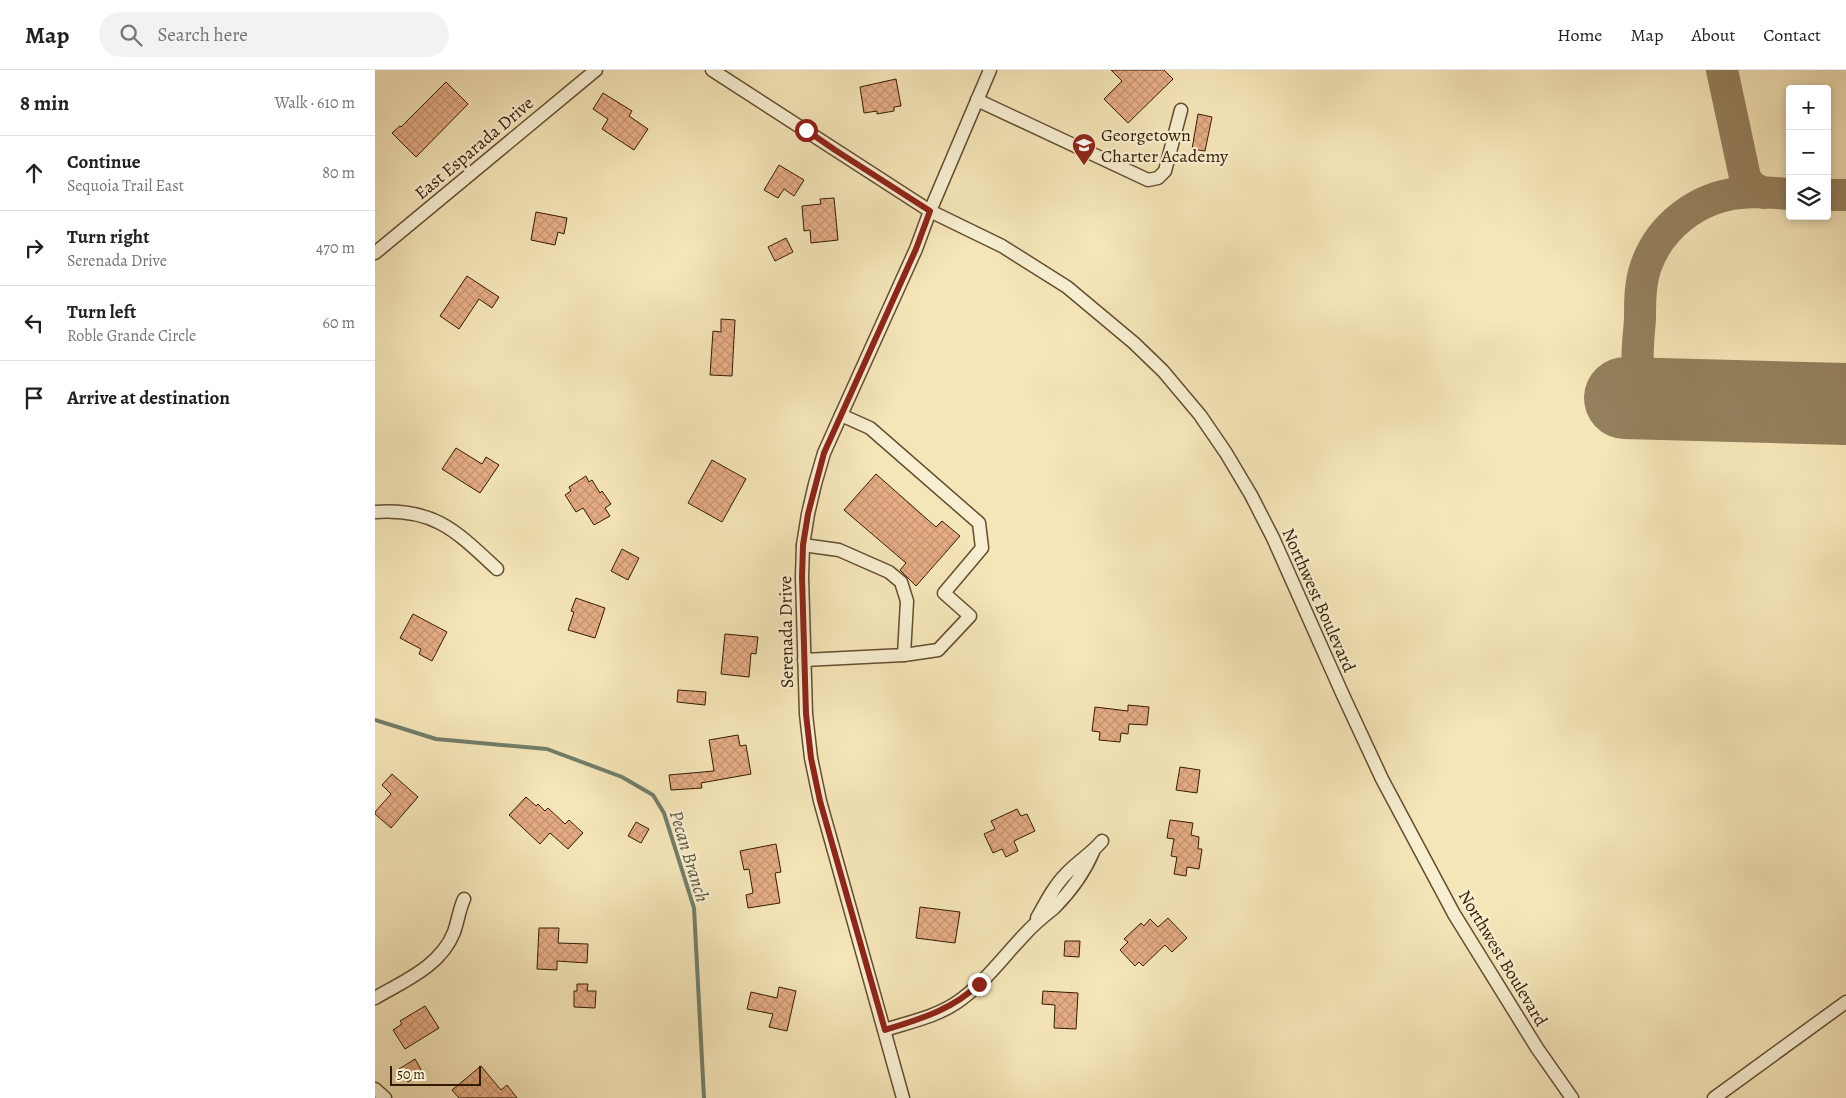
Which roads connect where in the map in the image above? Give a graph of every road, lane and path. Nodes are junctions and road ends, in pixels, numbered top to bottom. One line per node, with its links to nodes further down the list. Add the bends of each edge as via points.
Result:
1 (596, 70): 7 (street, East Esparada Drive)
2 (712, 70): 6 (street, Northwest Boulevard)
3 (989, 70): 4 (street, Serenada Drive)
4 (977, 100): 5 (street, via 1148,180 1158,178 1165,171); 6 (street, Serenada Drive)
5 (1181, 110)
6 (930, 211): 8 (street, Serenada Drive); 22 (street, Northwest Boulevard, via 1002,246 1067,287 1134,343 1200,415 1251,494 1382,779 1450,905)
7 (375, 253)
8 (841, 415): 10 (street, Serenada Drive, via 824,453); 12 (street, via 869,428 979,523 982,548 944,593 970,616 938,650)
9 (375, 512): 11 (street, via 414,514 442,523)
10 (803, 545): 12 (street, via 839,550 889,572 901,582 907,601); 13 (street, Serenada Drive)
11 (497, 569)
12 (904, 655): 13 (street)
13 (804, 660): 18 (street, Serenada Drive, via 806,714 820,801)
14 (1102, 842): 18 (street, via 1057,883 1034,924 979,984 955,1004)
15 (464, 899): 16 (street, via 454,932 440,954 421,971)
16 (375, 998)
17 (1846, 1002): 23 (street)
18 (885, 1030): 21 (street, Serenada Drive)
19 (375, 1089): 20 (street)
20 (385, 1098)
21 (903, 1098)
22 (1572, 1098)
23 (1714, 1098)

